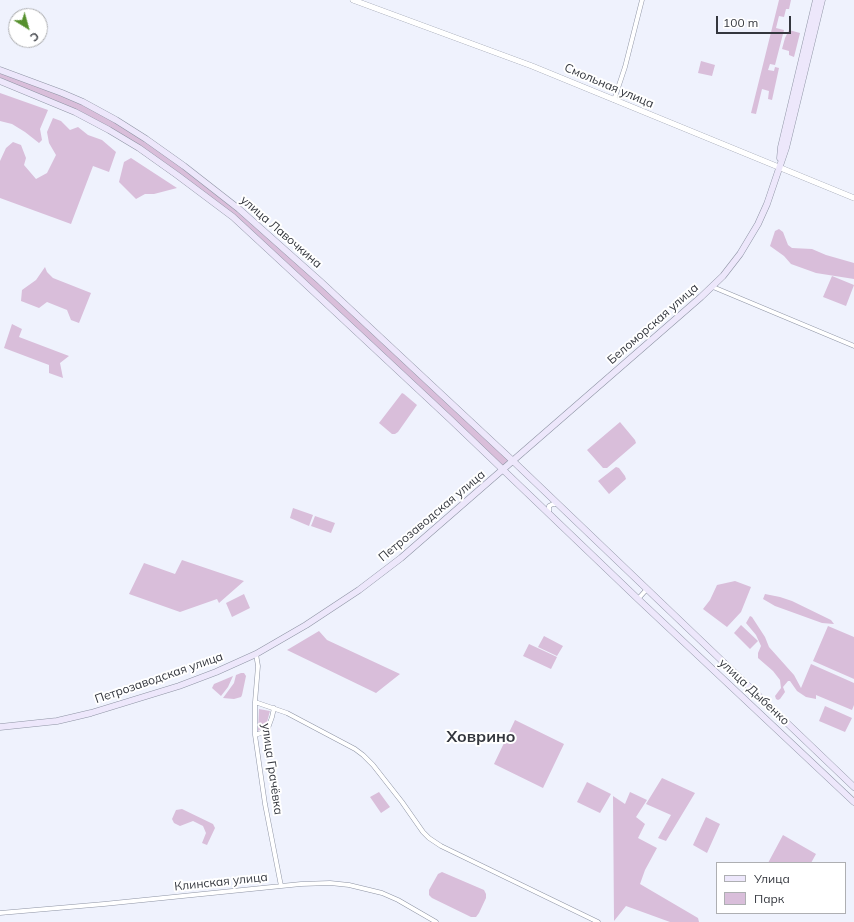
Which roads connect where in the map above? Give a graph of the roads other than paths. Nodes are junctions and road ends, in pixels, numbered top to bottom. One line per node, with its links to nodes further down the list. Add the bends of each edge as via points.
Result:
1 (353, 0): 7 (street, Смольная улица, via 511,57)
2 (642, 0): 7 (street)
3 (816, 0): 8 (main road, Беломорская улица, via 781,147)
4 (822, 0): 8 (main road, Беломорская улица, via 786,148)
5 (0, 70): 10 (main road, улица Лавочкина, via 83,102 116,120 146,138)
6 (0, 81): 11 (main road, улица Лавочкина, via 75,112 109,130 177,174)
7 (614, 100): 8 (street, Смольная улица)
8 (779, 167): 9 (street, Смольная улица); 14 (main road, Беломорская улица, via 758,224 740,254)
9 (854, 198)
10 (240, 209): 11 (street, via 240,217); 12 (main road, улица Лавочкина)
11 (233, 217): 13 (main road, улица Лавочкина)
12 (250, 219): 13 (street, via 243,219); 16 (main road, улица Лавочкина)
13 (244, 227): 17 (main road, улица Лавочкина)
14 (712, 287): 15 (street); 16 (main road, Беломорская улица)
15 (854, 346)
16 (513, 461): 17 (main road, Беломорская улица); 18 (main road, улица Дыбенко)
17 (503, 470): 19 (main road, улица Дыбенко); 22 (main road, Петрозаводская улица, via 401,558 359,590)
18 (559, 506): 19 (street, via 549,506); 20 (main road, улица Дыбенко)
19 (550, 515): 21 (main road, улица Дыбенко)
20 (647, 589): 21 (street); 27 (main road, улица Дыбенко)
21 (638, 599): 28 (main road, улица Дыбенко)
22 (256, 654): 23 (street, улица Грачёвка, via 258,666); 25 (main road, Петрозаводская улица, via 199,679 91,713 57,721)
23 (255, 702): 24 (street); 26 (street, улица Грачёвка)
24 (274, 708): 26 (street, via 267,731); 32 (street, via 363,755 423,832 441,846)
25 (0, 727)
26 (255, 735): 29 (street, улица Грачёвка)
27 (854, 786)
28 (854, 802)
29 (281, 886): 30 (street, Клинская улица); 31 (street, Клинская улица, via 330,883 367,888 398,900)
30 (0, 912)
31 (436, 922)
32 (598, 922)

